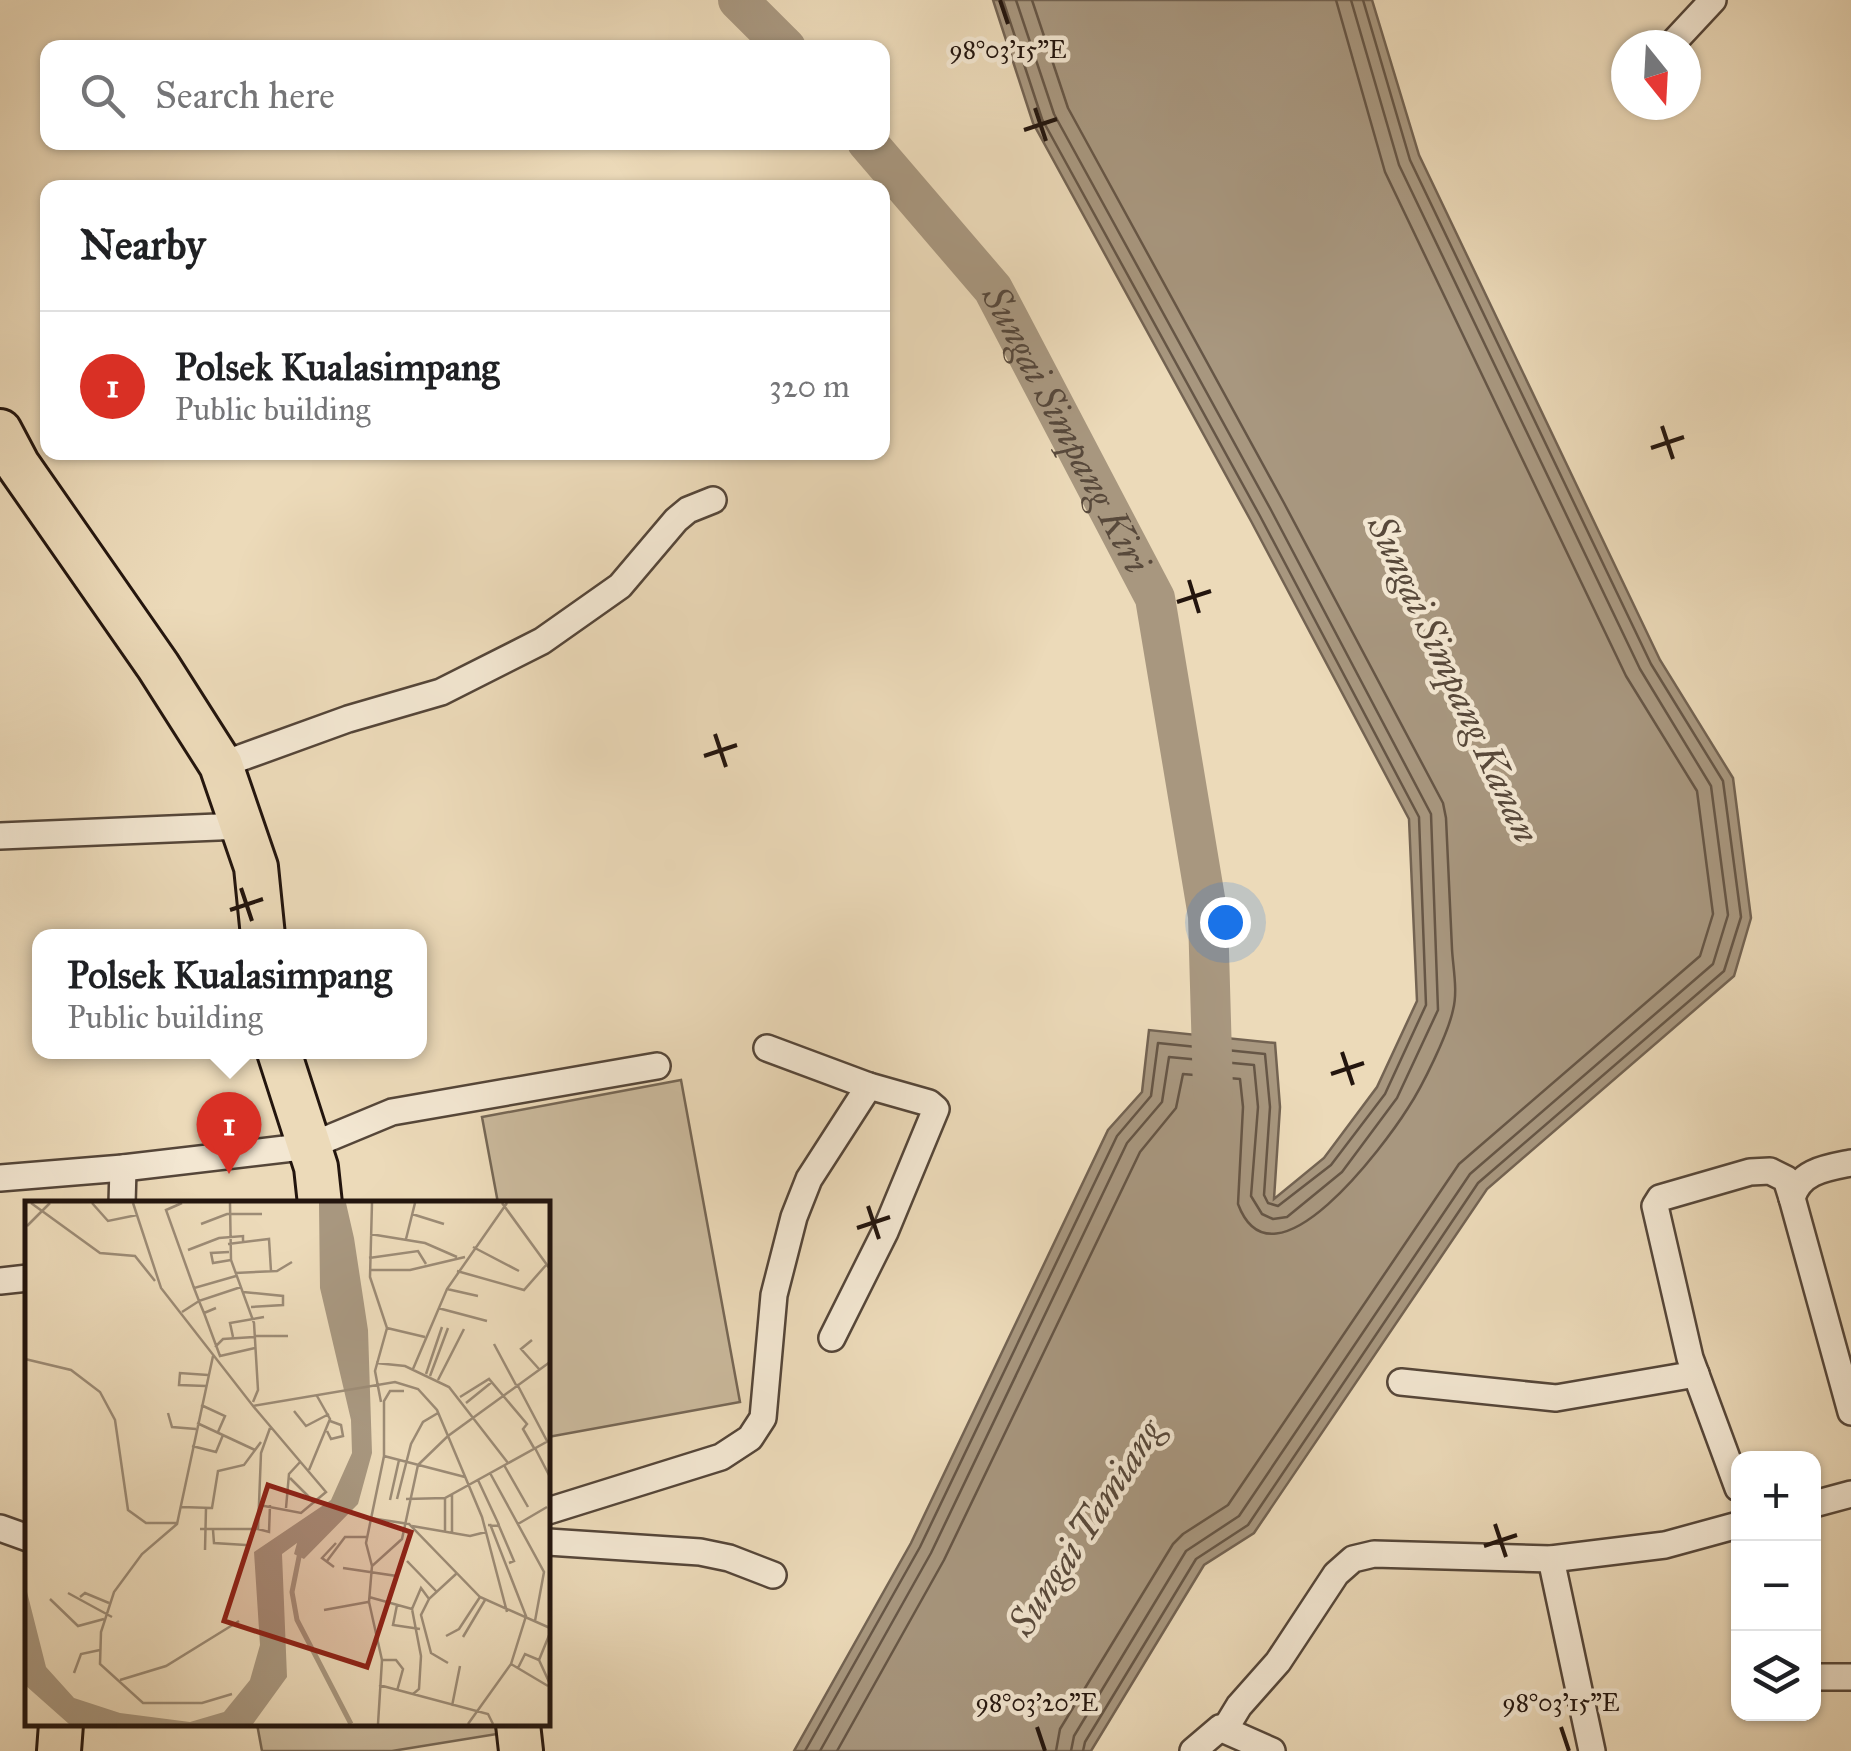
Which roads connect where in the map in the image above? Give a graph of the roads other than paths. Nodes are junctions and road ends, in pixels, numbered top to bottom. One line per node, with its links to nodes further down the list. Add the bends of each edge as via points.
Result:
1 (1714, 0): 2 (street)
2 (1685, 30)
3 (0, 431): 5 (highway)
4 (713, 500): 5 (street, via 688,510 620,586 542,641 441,692)
5 (221, 765): 6 (highway)
6 (242, 826): 7 (street); 8 (highway, via 256,867)
7 (0, 836)
8 (262, 929)
9 (767, 1048): 12 (street)
10 (281, 1059): 13 (highway)
11 (657, 1066): 13 (street, via 392,1112)
12 (869, 1086): 22 (street, via 929,1103 936,1117); 29 (street, via 794,1216 774,1295 763,1418 750,1438 722,1457)
13 (310, 1146): 15 (street); 19 (highway)
14 (1851, 1164): 17 (street, via 1810,1174)
15 (123, 1168): 16 (street); 18 (street)
16 (0, 1178)
17 (1792, 1198): 23 (street, via 1786,1179 1762,1170 1656,1202); 25 (street)
18 (122, 1201)
19 (322, 1201)
20 (25, 1278): 21 (street)
21 (0, 1282)
22 (832, 1338)
23 (1696, 1374): 24 (street, via 1556,1398); 26 (street)
24 (1401, 1382)
25 (1851, 1412)
26 (1731, 1469)
27 (1851, 1494): 28 (street)
28 (1821, 1502)
29 (550, 1510)
30 (1731, 1526): 34 (street, via 1665,1545)
31 (0, 1528): 32 (street)
32 (25, 1537)
33 (550, 1542): 35 (street, via 700,1552)
34 (1551, 1559): 40 (street, via 1354,1559 1336,1574); 45 (street)
35 (772, 1575)
36 (1821, 1677): 37 (street)
37 (1851, 1677)
38 (61, 1726): 41 (highway)
39 (518, 1726): 42 (highway)
40 (1225, 1729): 43 (street, via 1214,1730); 44 (street)
41 (59, 1751)
42 (521, 1751)
43 (1193, 1751)
44 (1272, 1751)
45 (1592, 1751)

